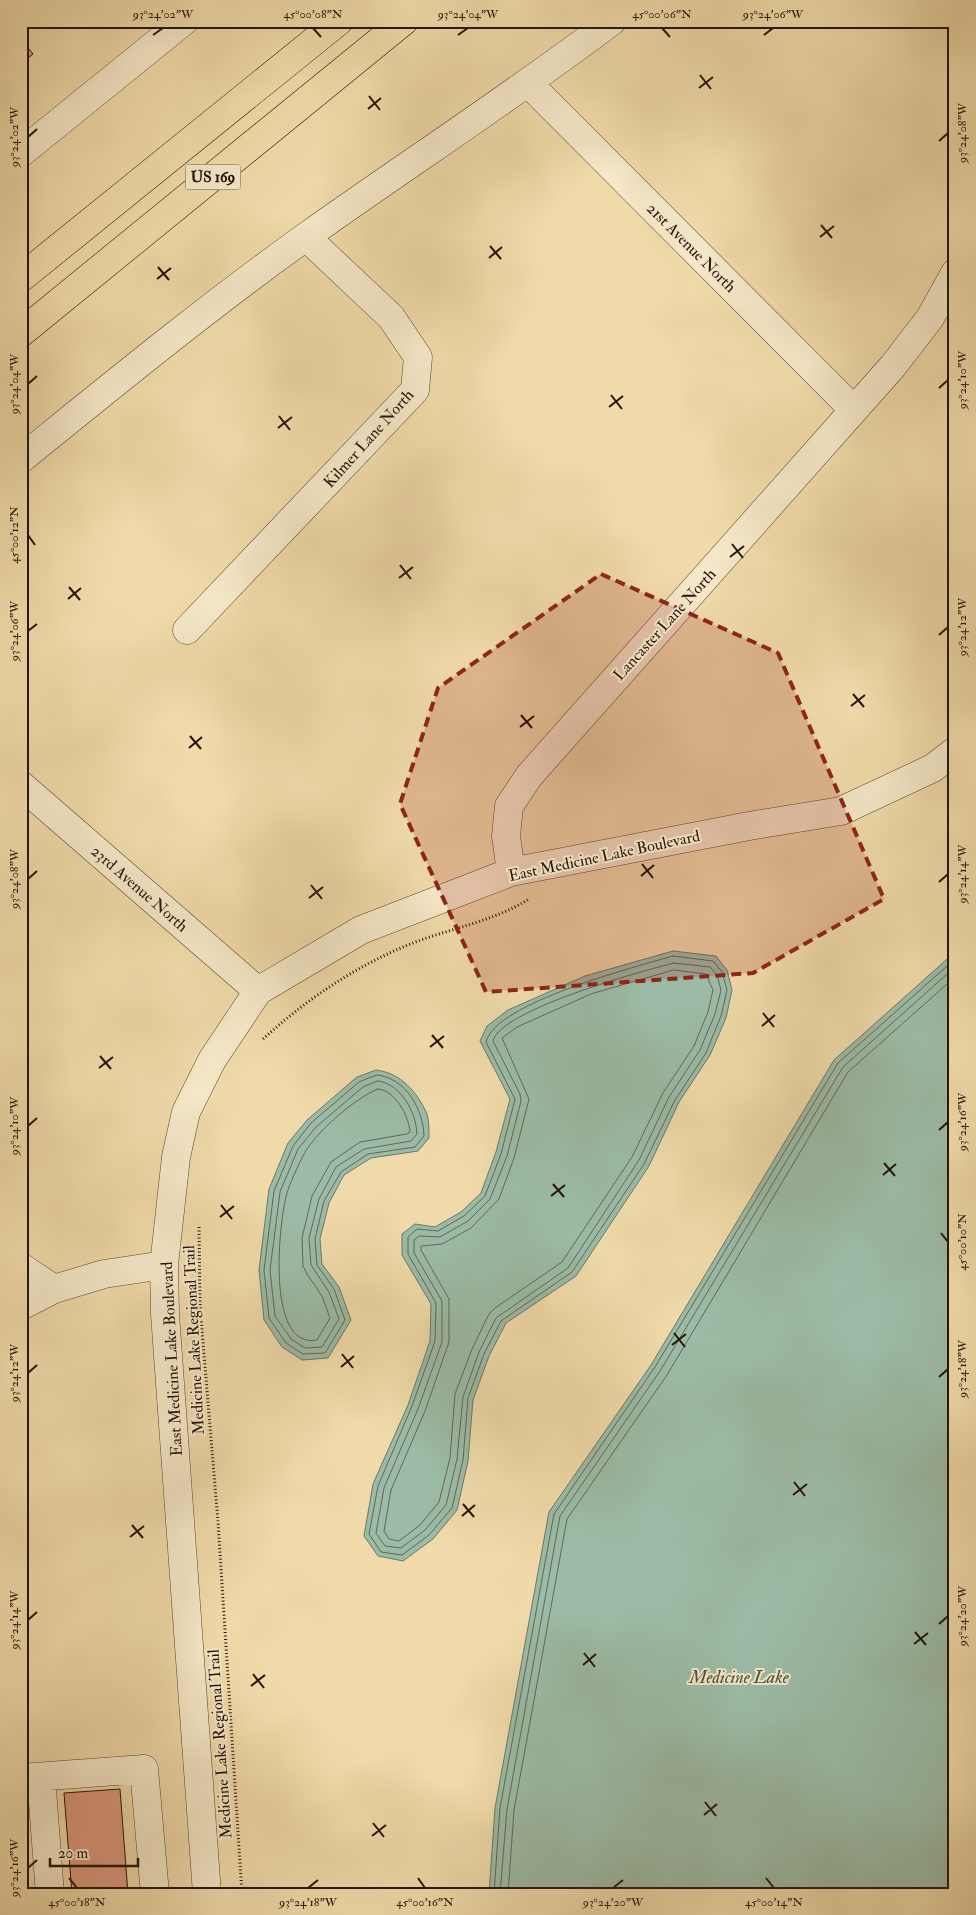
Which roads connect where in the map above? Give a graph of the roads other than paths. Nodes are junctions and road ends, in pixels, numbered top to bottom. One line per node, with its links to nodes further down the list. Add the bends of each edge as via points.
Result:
1 (184, 21): 6 (street)
2 (339, 21): 9 (highway, US 169)
3 (404, 21): 10 (highway, US 169)
4 (612, 21): 5 (street)
5 (529, 84): 7 (street); 11 (street, 21st Avenue North)
6 (21, 153)
7 (306, 237): 12 (street, via 166,342); 13 (street, Kilmer Lane North, via 391,317 418,357 416,390)
8 (955, 273): 11 (street, Lancaster Lane North, via 930,318)
9 (21, 278)
10 (21, 333)
11 (854, 410): 16 (street, Lancaster Lane North, via 529,776 509,806 506,836)
12 (21, 459)
13 (187, 630)
14 (955, 750): 16 (street, East Medicine Lake Boulevard, via 933,768 841,811)
15 (21, 785): 17 (street, 23rd Avenue North)
16 (511, 872): 17 (street, East Medicine Lake Boulevard, via 360,930)
17 (258, 991): 18 (street, East Medicine Lake Boulevard, via 212,1060 186,1112 176,1157)
18 (164, 1265): 20 (street, via 104,1274); 25 (street, East Medicine Lake Boulevard)
19 (21, 1267): 20 (street)
20 (54, 1289): 21 (street)
21 (21, 1306)
22 (31, 1778): 23 (street); 24 (street, via 144,1769)
23 (50, 1894)
24 (155, 1894)
25 (207, 1894)

